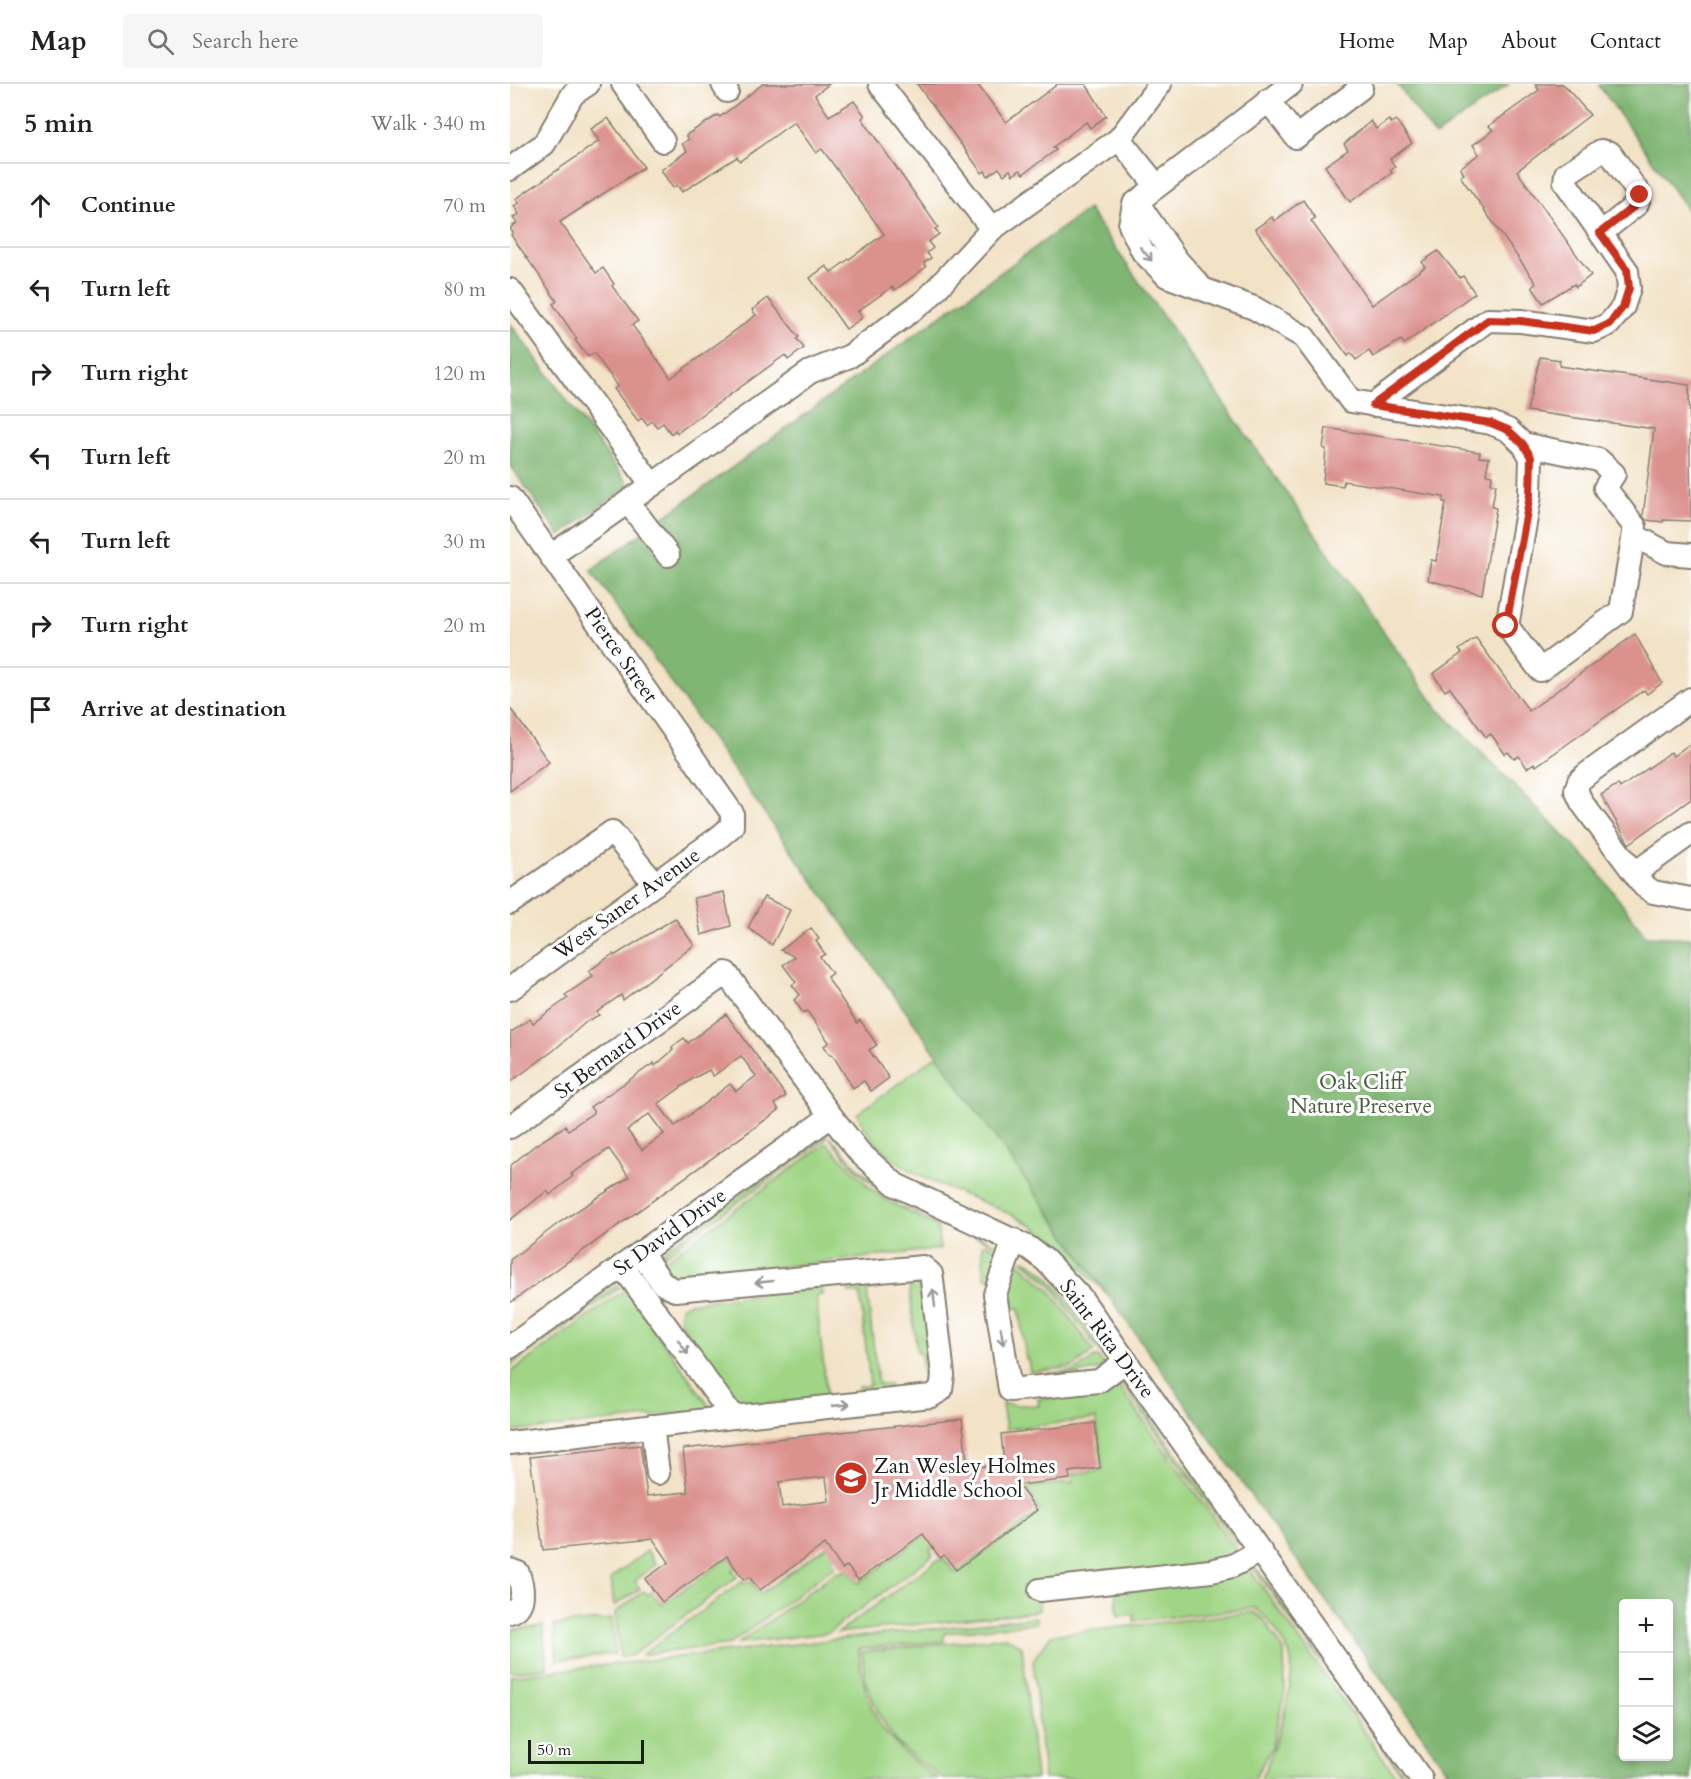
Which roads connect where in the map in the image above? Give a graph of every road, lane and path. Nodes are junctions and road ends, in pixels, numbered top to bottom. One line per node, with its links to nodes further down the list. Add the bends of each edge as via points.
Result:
1 (588, 84): 10 (street, via 573,94 544,144)
2 (623, 84): 9 (street)
3 (880, 84): 12 (street)
4 (1160, 84): 8 (street)
5 (1291, 84): 7 (street)
6 (1358, 84): 7 (street, via 1361,88 1296,137)
7 (1268, 100): 11 (street)
8 (1119, 139): 11 (street); 12 (street)
9 (663, 141)
10 (510, 169)
11 (1156, 185): 15 (street, via 1137,202 1200,286 1296,331 1351,402)
12 (992, 230): 17 (street, via 926,300 850,356 810,372)
13 (1600, 233): 15 (street, via 1627,270 1629,288 1623,307 1609,324 1594,331 1488,320)
14 (510, 290): 17 (street)
15 (1373, 405): 16 (street, via 1491,423 1508,430)
16 (1523, 444): 20 (street, via 1587,456 1609,467 1614,474 1605,488 1635,527); 20 (street, via 1531,457 1530,495 1506,626 1540,670 1622,611)
17 (652, 485): 19 (street)
18 (510, 498): 23 (street, Pierce Street)
19 (628, 502): 21 (street); 23 (street)
20 (1635, 536): 22 (street, via 1667,553)
21 (668, 555)
22 (1691, 555)
23 (551, 556): 25 (street, Pierce Street)
24 (1691, 699): 27 (street, via 1587,774 1576,790 1582,804)
25 (732, 813): 28 (street, West Saner Avenue, via 732,826)
26 (1691, 834): 27 (street)
27 (1635, 873): 29 (street, via 1653,892)
28 (655, 884): 30 (street, via 612,832); 32 (street, West Saner Avenue)
29 (1691, 899)
30 (510, 903)
31 (726, 973): 33 (street, Saint Rita Drive); 34 (street, St Bernard Drive)
32 (510, 989)
33 (831, 1116): 35 (street, Saint Rita Drive, via 896,1185); 36 (street, St David Drive)
34 (510, 1127)
35 (1014, 1240): 41 (street, Saint Rita Drive, via 1045,1260 1067,1283); 41 (street, one-way to 41, via 995,1294 1010,1390 1099,1380)
36 (641, 1253): 37 (street, St David Drive); 38 (street, via 668,1289)
37 (622, 1266): 39 (street); 40 (street, St David Drive)
38 (699, 1289): 39 (street, via 673,1305); 42 (street, one-way to 38, via 937,1394 943,1375 931,1274 918,1266)
39 (667, 1325): 42 (street, one-way to 42)
40 (510, 1347)
41 (1126, 1361): 46 (street, Saint Rita Drive)
42 (733, 1417): 43 (street)
43 (651, 1426): 44 (street); 45 (street)
44 (510, 1443)
45 (658, 1473)
46 (1260, 1551): 48 (street, via 1232,1566 1211,1571); 50 (street, Saint Rita Drive)
47 (510, 1570): 49 (street, via 520,1577 522,1603 518,1610)
48 (1041, 1590)
49 (510, 1612)
50 (1421, 1779)

